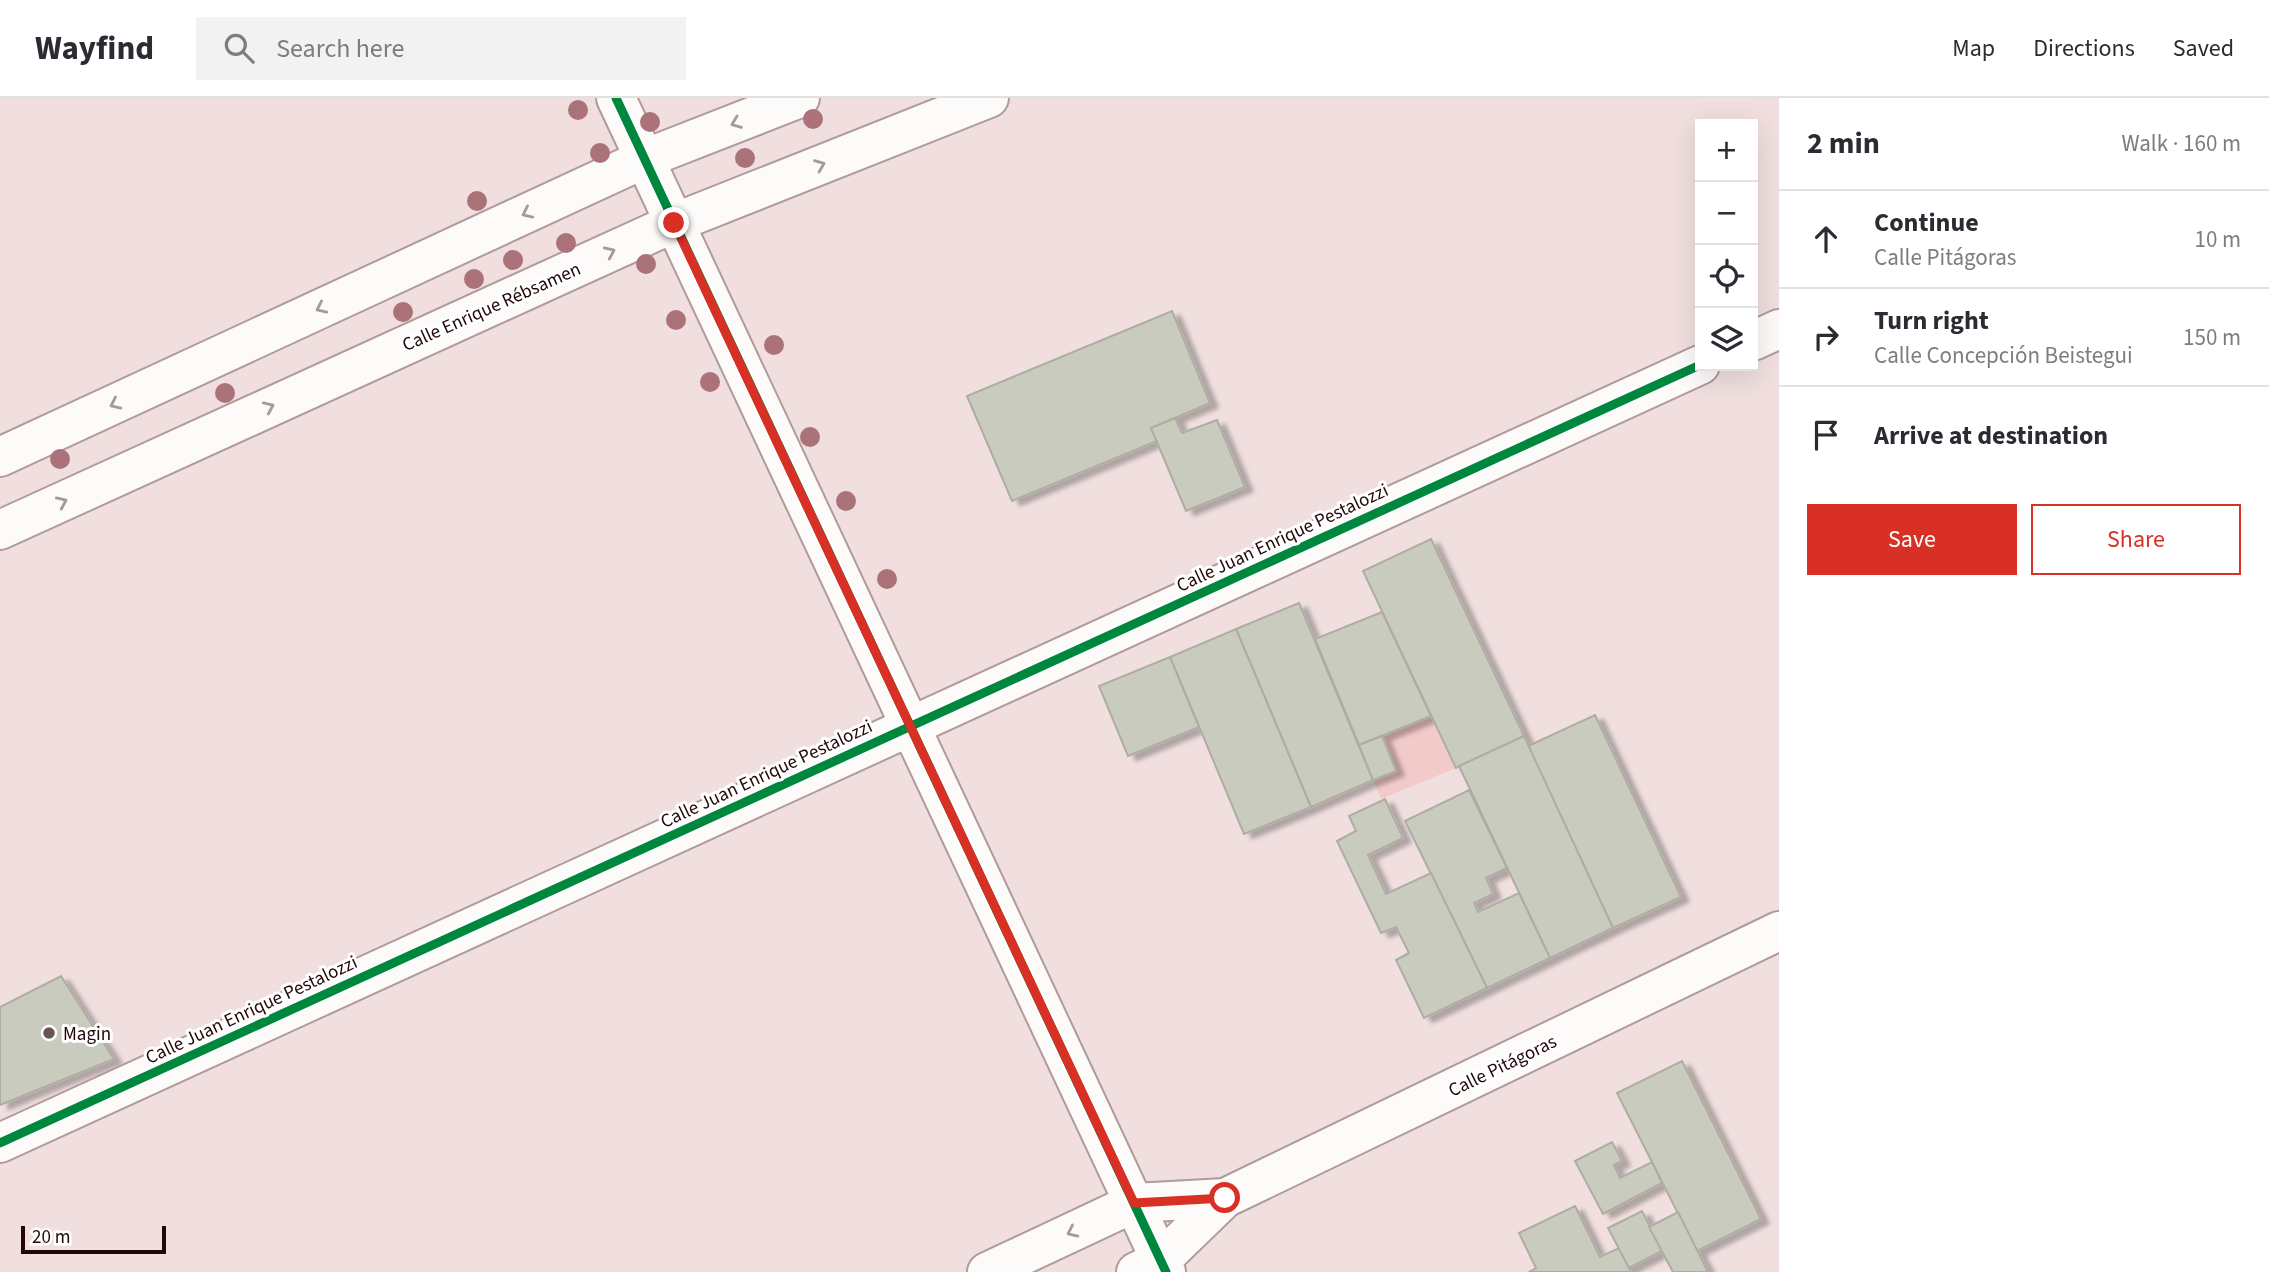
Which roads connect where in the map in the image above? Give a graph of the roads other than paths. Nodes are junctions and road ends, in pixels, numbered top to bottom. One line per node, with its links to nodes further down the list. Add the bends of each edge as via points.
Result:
1 (616, 98): 5 (street)
2 (800, 98): 5 (street, one-way to 5)
3 (989, 98): 4 (street, Calle Enrique Rébsamen)
4 (927, 109): 6 (street, Calle Enrique Rébsamen, one-way to 4)
5 (644, 159): 6 (street); 10 (street, one-way to 10)
6 (674, 223): 11 (street, Calle Enrique Rébsamen, one-way to 6); 12 (street)
7 (1779, 329): 8 (street)
8 (1758, 339)
9 (1695, 367): 12 (street, Calle Juan Enrique Pestalozzi)
10 (0, 457)
11 (0, 530)
12 (910, 726): 14 (street, Calle Juan Enrique Pestalozzi); 16 (street)
13 (1779, 931): 15 (street, Calle Pitágoras)
14 (0, 1143)
15 (1225, 1198): 16 (street, Calle Pitágoras); 17 (street, Calle Pitágoras)
16 (1134, 1203): 17 (street); 18 (street, Calle Pitágoras, one-way to 18)
17 (1154, 1268)
18 (987, 1272)

